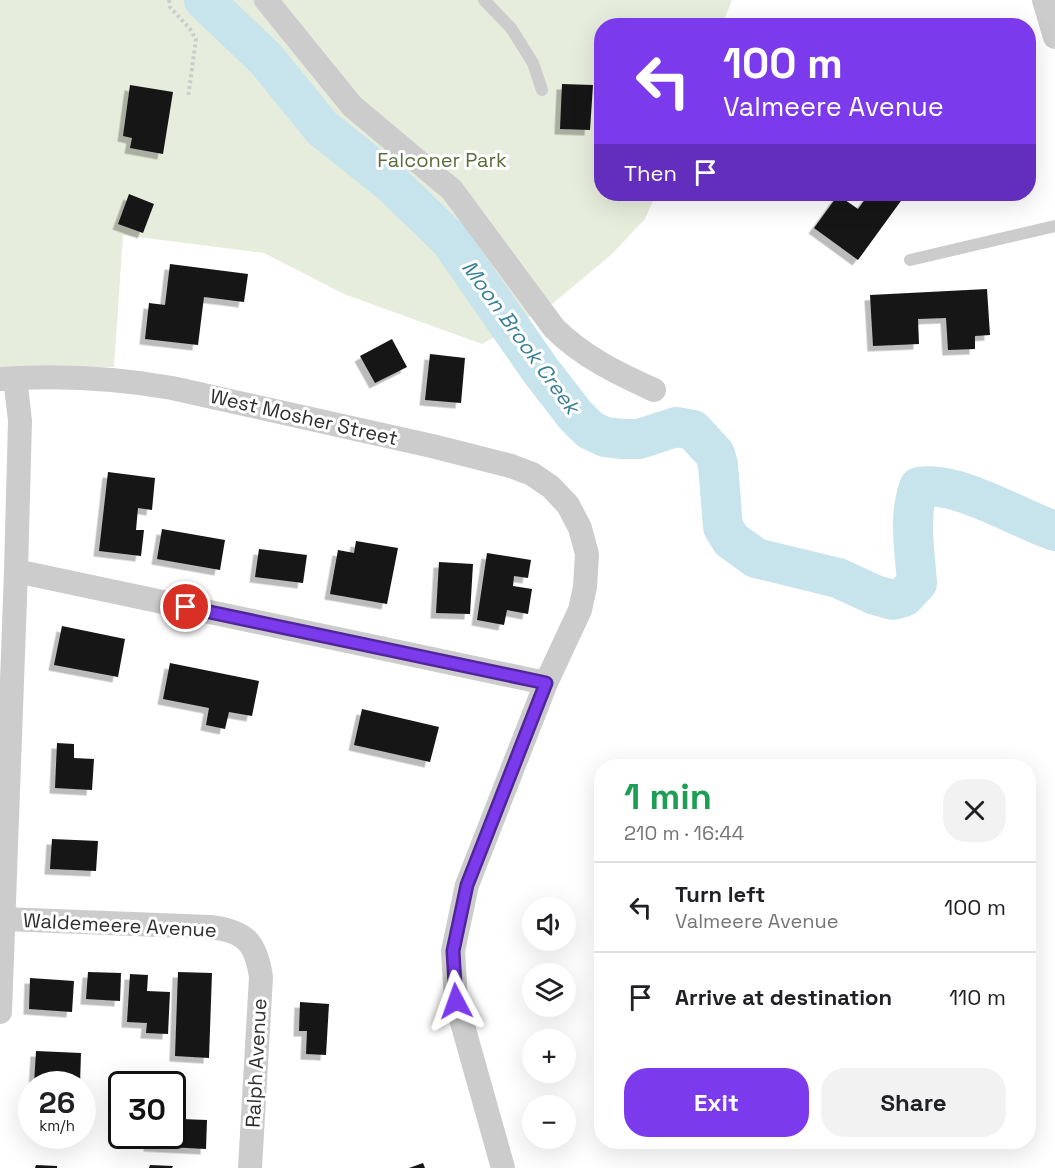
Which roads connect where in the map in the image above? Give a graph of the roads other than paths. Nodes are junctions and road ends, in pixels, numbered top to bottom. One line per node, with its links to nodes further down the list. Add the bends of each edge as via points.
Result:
1 (266, 0): 9 (street, via 352,106 452,190 554,328 572,346)
2 (484, 0): 5 (lane, via 511,28 528,54)
3 (1044, 0): 4 (street)
4 (1055, 37)
5 (542, 90)
6 (1055, 226): 7 (lane)
7 (910, 260)
8 (8, 378): 10 (street, via 16,386 20,421); 11 (street, West Mosher Street, via 162,386 432,446 532,474 568,505 587,554 580,610)
9 (654, 390)
10 (16, 571): 11 (street); 12 (street)
11 (546, 683): 16 (street, West Mosher Street, via 467,885 453,951 456,1001)
12 (4, 920): 13 (street, Waldemeere Avenue, via 231,930 247,939); 14 (street)
13 (258, 958): 15 (street, Ralph Avenue, via 261,977)
14 (0, 1012)
15 (250, 1168)
16 (503, 1168)

